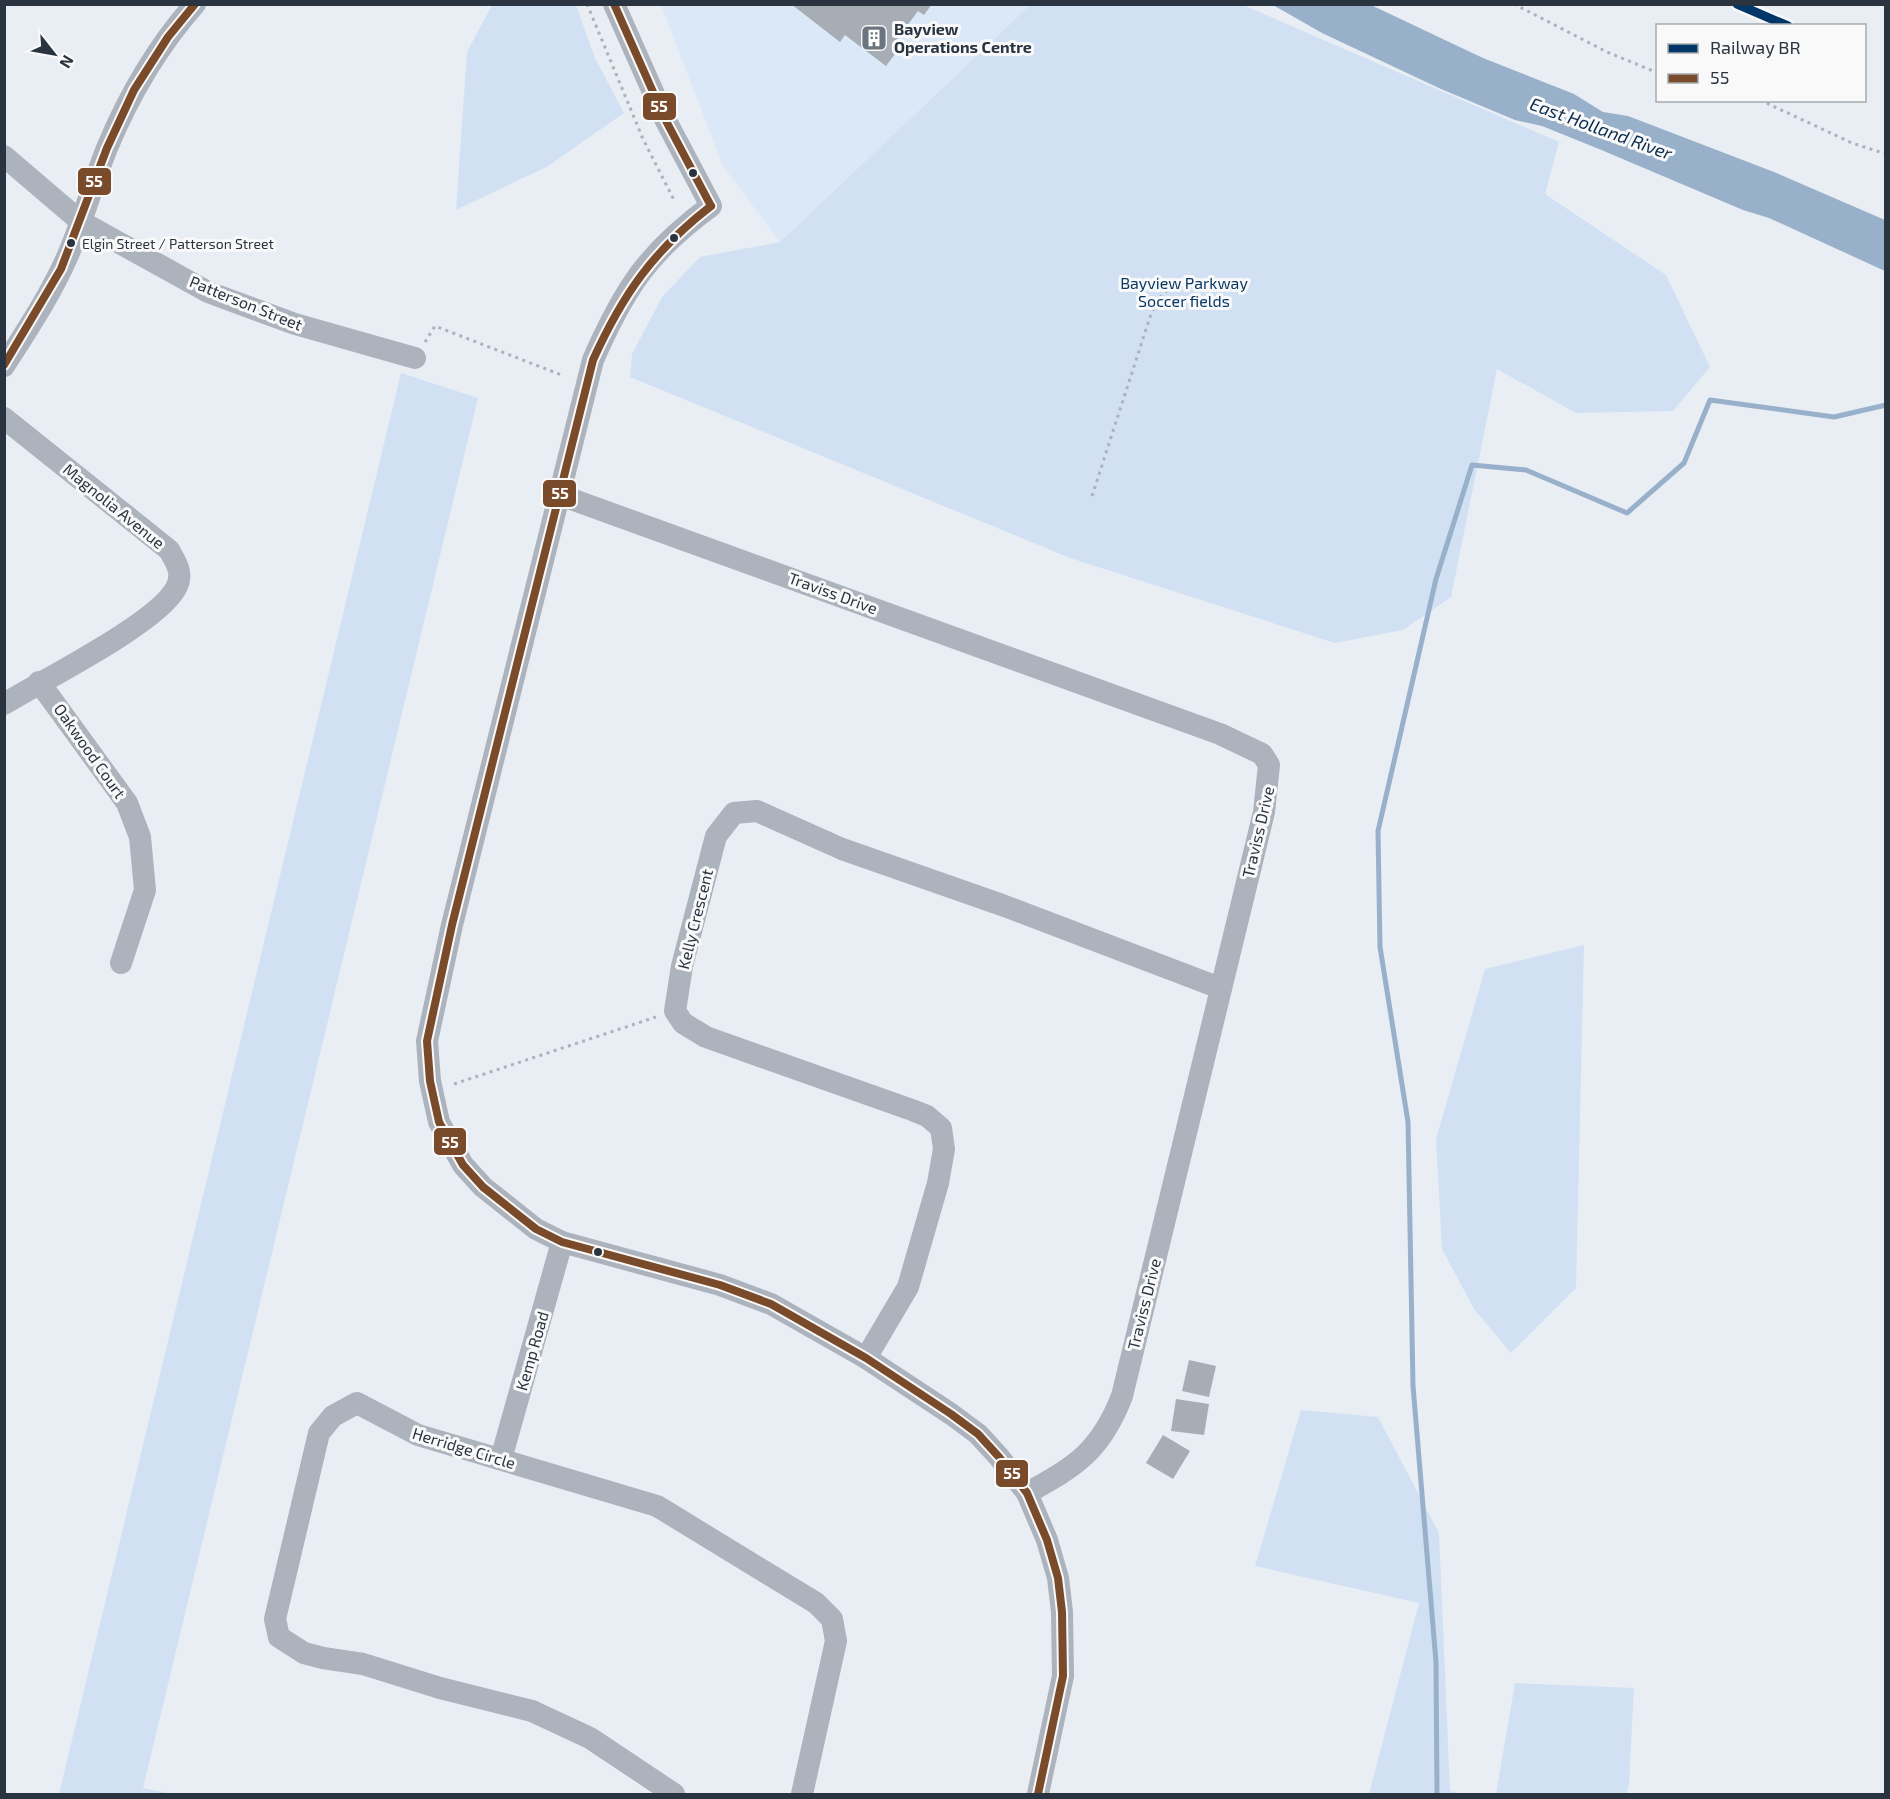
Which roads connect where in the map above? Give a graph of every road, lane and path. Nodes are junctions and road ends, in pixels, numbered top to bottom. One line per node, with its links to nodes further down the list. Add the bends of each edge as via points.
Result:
1 (195, 4): 10 (street, via 169,34 137,84 107,147)
2 (587, 4): 9 (path, via 643,139)
3 (614, 4): 16 (street, via 665,119 711,206 663,244 616,308 593,360)
4 (1514, 4): 5 (path, via 1607,52)
5 (1656, 72)
6 (1764, 102): 7 (path, via 1852,143)
7 (1886, 154)
8 (4, 156): 10 (street, Patterson Street)
9 (675, 202)
10 (80, 221): 12 (street, Patterson Street, via 208,292 295,324); 13 (street, via 40,309)
11 (1176, 282): 17 (path, via 1158,299 1150,316)
12 (415, 358): 14 (path, via 435,326)
13 (4, 366)
14 (564, 376)
15 (4, 417): 18 (street, Magnolia Avenue, via 169,550 180,578 161,608)
16 (560, 495): 21 (street, Traviss Drive, via 1220,734 1262,754 1269,765 1268,793); 24 (street, via 452,925 427,1041 439,1122 463,1165 483,1187 536,1229)
17 (1092, 496)
18 (39, 682): 19 (street, Magnolia Avenue); 20 (street, Oakwood Court, via 127,803 140,837 145,890)
19 (4, 704)
20 (121, 963)
21 (1220, 988): 22 (street, Kelly Crescent, via 842,849 757,811 745,810 734,813 716,836 682,966); 27 (street, Traviss Drive, via 1122,1396 1099,1444 1071,1467)
22 (675, 1011): 23 (path); 25 (street, via 683,1023 706,1037 912,1110 941,1128 944,1149 938,1183 908,1287)
23 (454, 1084)
24 (562, 1242): 25 (street, via 771,1304); 26 (street, Kemp Road)
25 (866, 1358): 27 (street, via 978,1434)
26 (501, 1459): 28 (street, Herridge Circle, via 418,1435 357,1403 333,1416 319,1433 294,1534 275,1619 279,1637 314,1656 363,1664 532,1711 590,1738); 29 (street, Herridge Circle, via 657,1506 816,1603 832,1619 836,1641)
27 (1027, 1493): 30 (street, via 1058,1578 1064,1654 1063,1676)
28 (674, 1794)
29 (802, 1794)
30 (1038, 1794)

